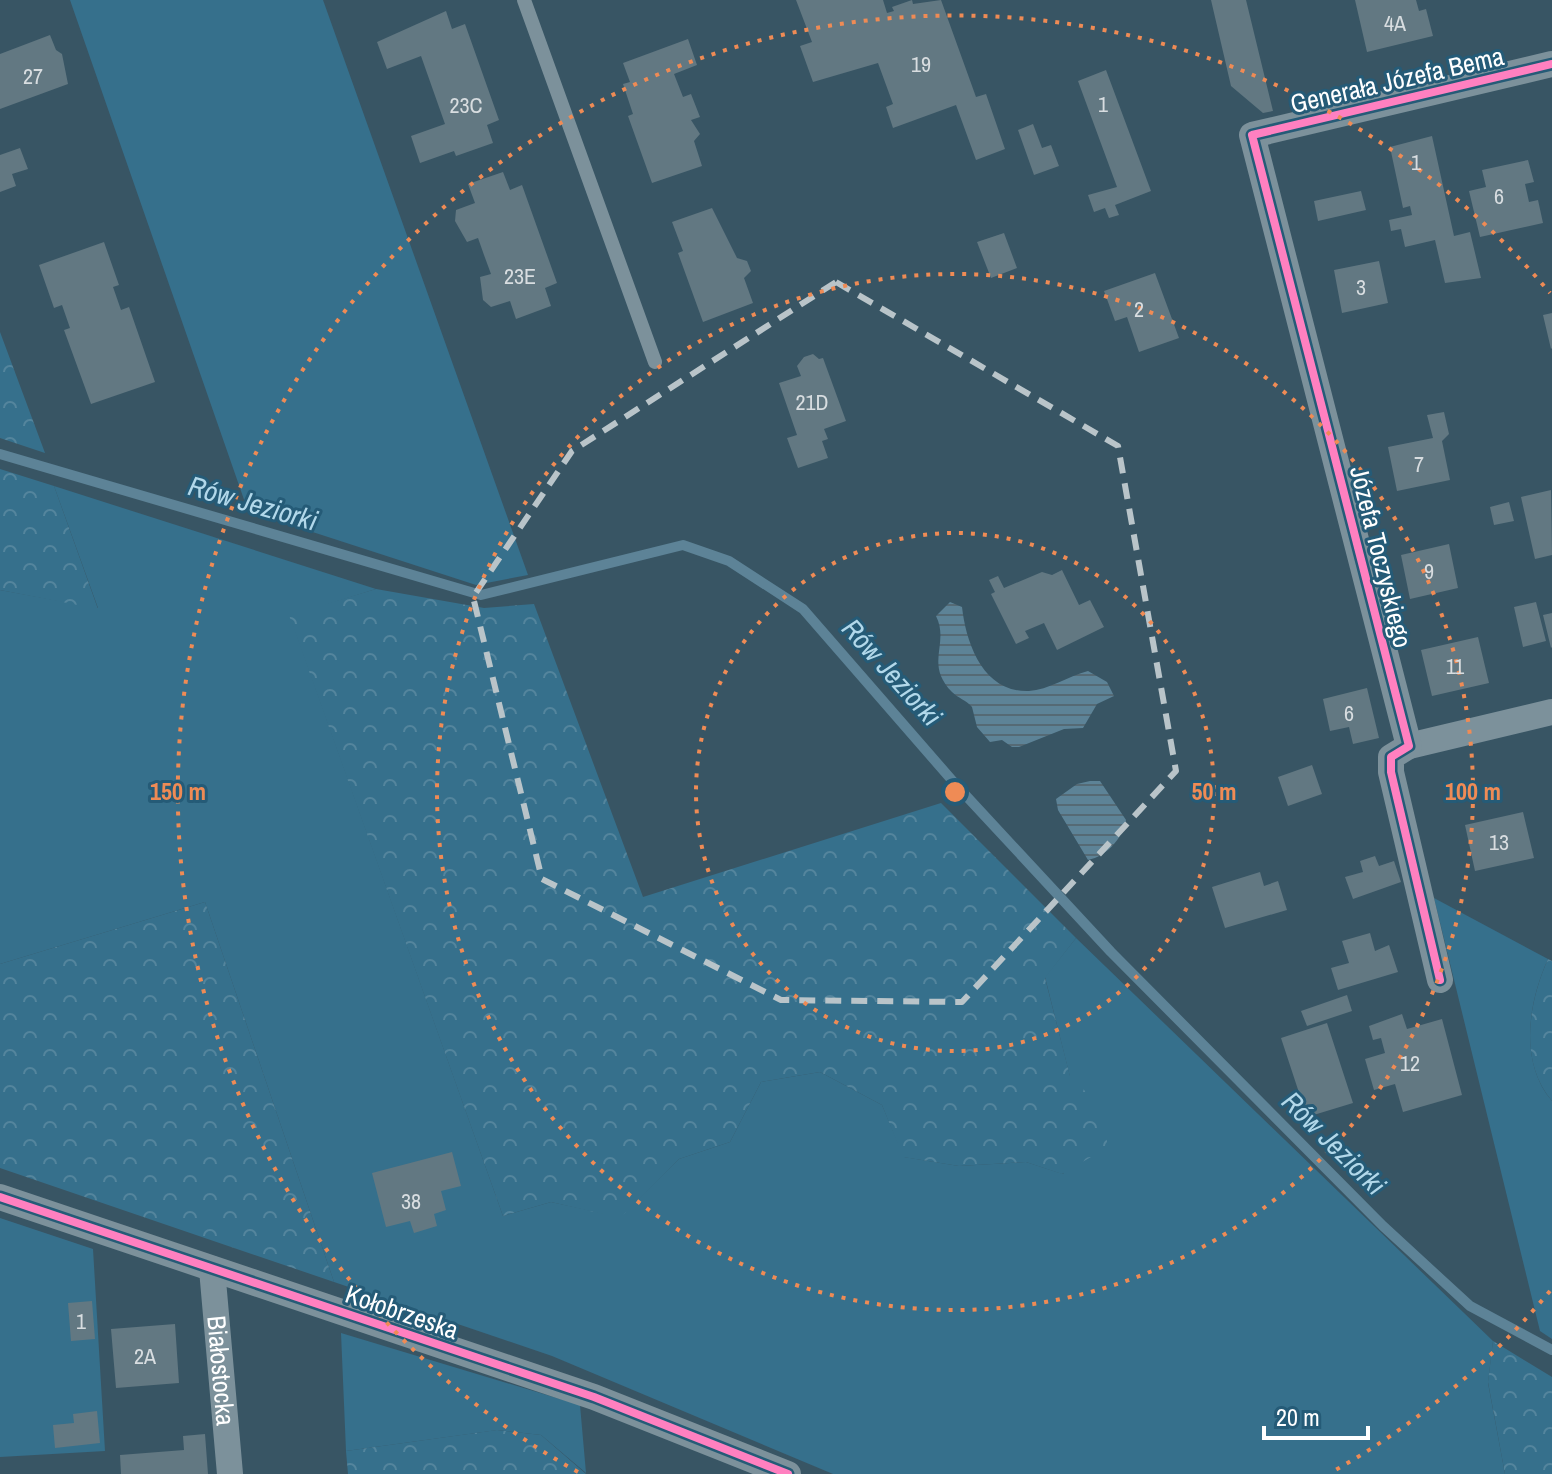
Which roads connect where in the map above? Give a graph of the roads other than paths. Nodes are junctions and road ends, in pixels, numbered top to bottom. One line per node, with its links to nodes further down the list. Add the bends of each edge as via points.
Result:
1 (524, 0): 4 (lane)
2 (1552, 64): 3 (street, Generała Józefa Bema)
3 (1252, 135): 6 (street, Józefa Toczyskiego)
4 (655, 362)
5 (1552, 712): 6 (street)
6 (1409, 746): 7 (street, via 1391,757 1391,772)
7 (1440, 980)
8 (0, 1197): 9 (street, Kołobrzeska)
9 (212, 1269): 10 (street, Białostocka); 11 (street, Kołobrzeska, via 594,1397)
10 (230, 1474)
11 (788, 1474)

